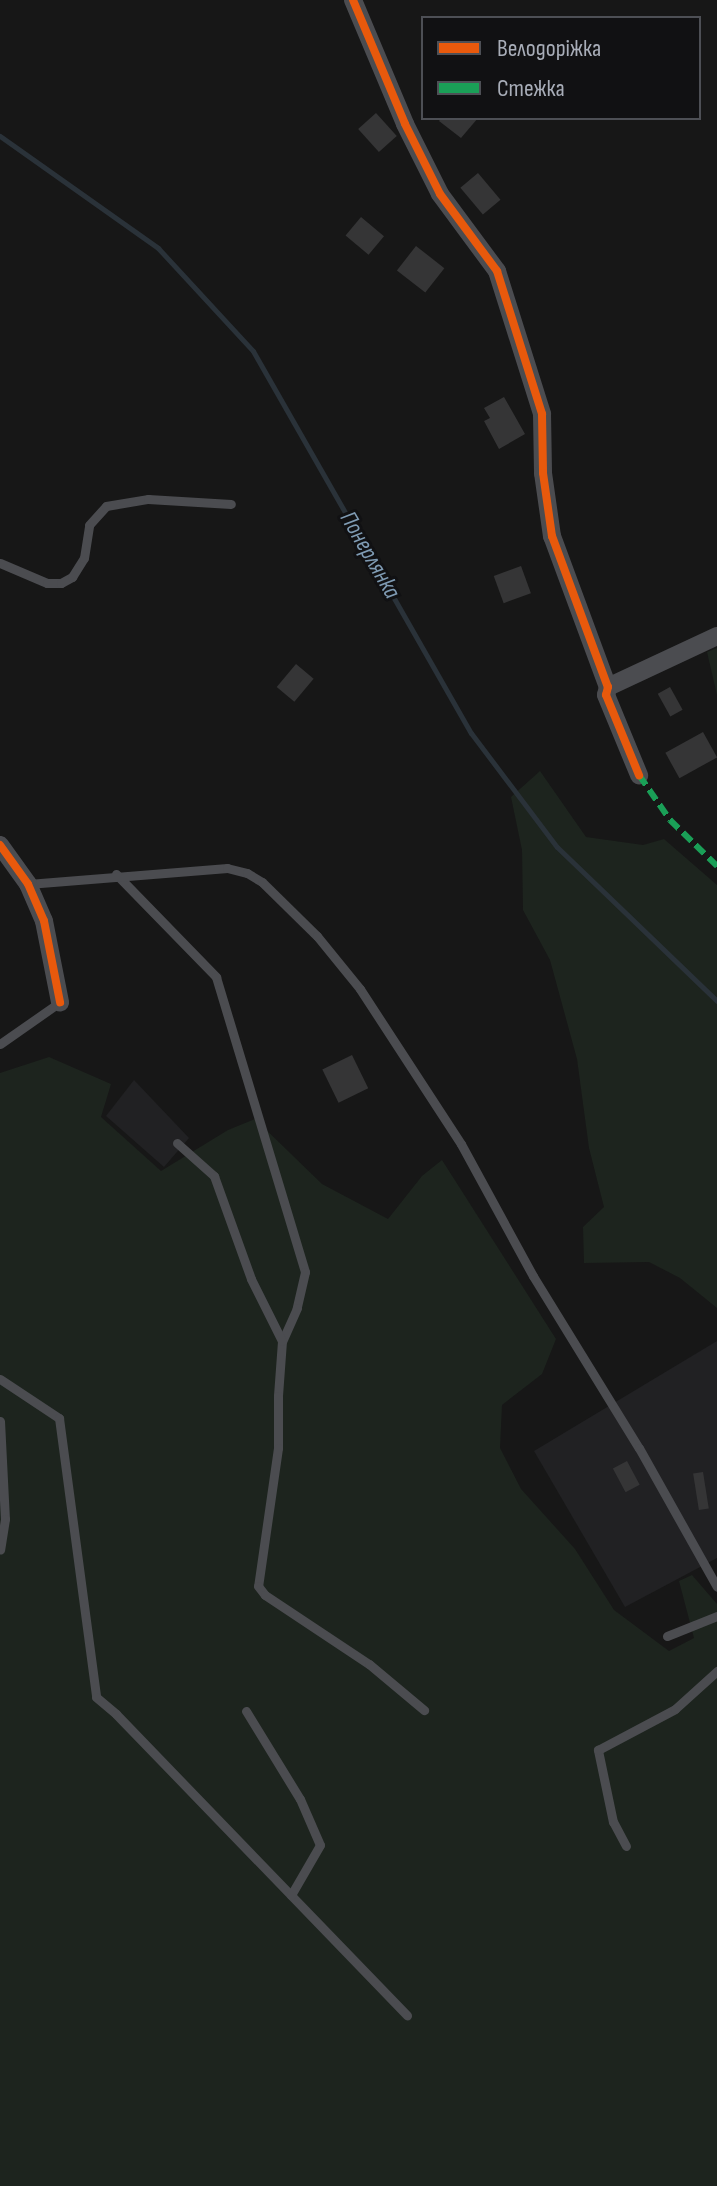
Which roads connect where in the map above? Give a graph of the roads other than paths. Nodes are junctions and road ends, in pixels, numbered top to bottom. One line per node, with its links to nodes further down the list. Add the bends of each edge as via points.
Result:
1 (353, 0): 5 (street, via 440,194 497,271 542,414 552,536)
2 (231, 504): 3 (lane, via 148,499 106,506 89,525 84,558 72,577 61,583 47,583)
3 (0, 563)
4 (717, 636): 5 (street)
5 (608, 687): 6 (street, via 606,695)
6 (639, 775)
7 (0, 845): 9 (street)
8 (116, 874): 9 (lane); 13 (lane, via 216,977 305,1272); 17 (lane, via 202,868 247,873 317,936 360,989 461,1144)
9 (28, 884): 10 (street, via 44,921)
10 (60, 1002): 11 (lane)
11 (0, 1044)
12 (177, 1143): 13 (lane, via 214,1176 251,1279)
13 (282, 1341): 21 (lane, via 278,1448 258,1586)
14 (0, 1379): 24 (lane, via 59,1418 96,1697)
15 (0, 1421): 16 (lane, via 5,1519)
16 (0, 1550)
17 (717, 1587)
18 (717, 1616): 19 (lane)
19 (667, 1636)
20 (717, 1671): 23 (lane, via 675,1709 598,1750 613,1822)
21 (424, 1710)
22 (246, 1711): 24 (lane, via 300,1799 320,1845)
23 (626, 1846)
24 (291, 1895): 25 (lane)
25 (407, 2015)

